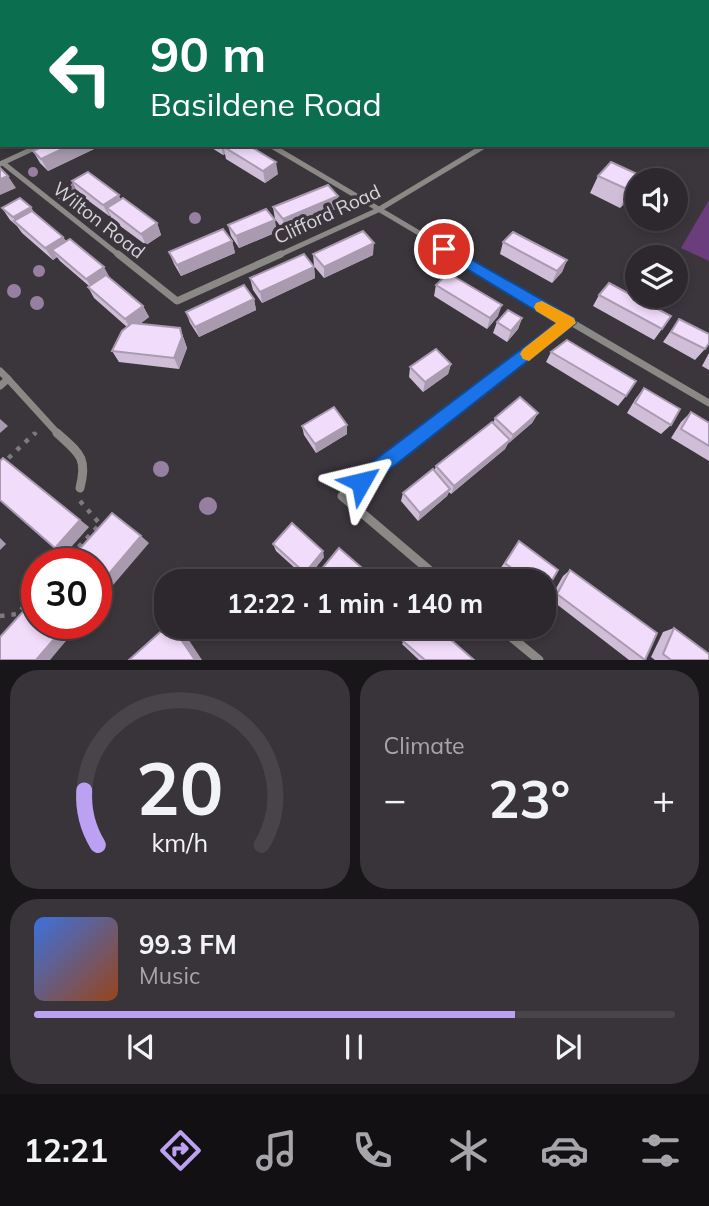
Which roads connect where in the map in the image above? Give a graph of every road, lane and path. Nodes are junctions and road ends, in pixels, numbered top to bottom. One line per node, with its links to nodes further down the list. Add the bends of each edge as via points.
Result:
1 (37, 147): 4 (street)
2 (273, 147): 5 (street)
3 (483, 147): 5 (street, Clifford Road)
4 (1, 163): 6 (street, Wilton Road)
5 (378, 210): 6 (street, Clifford Road); 7 (street)
6 (177, 301)
7 (568, 323): 11 (street); 16 (street, via 342,496)
8 (0, 371): 9 (street)
9 (8, 379): 10 (street); 12 (street)
10 (0, 386)
11 (709, 403)
12 (46, 423): 13 (path); 14 (street, via 84,461)
13 (0, 466)
14 (79, 488): 15 (path, via 80,505 100,524)
15 (78, 548)
16 (428, 569)
17 (21, 610): 18 (path)
18 (0, 616)
19 (514, 639): 20 (street)
20 (539, 660)

